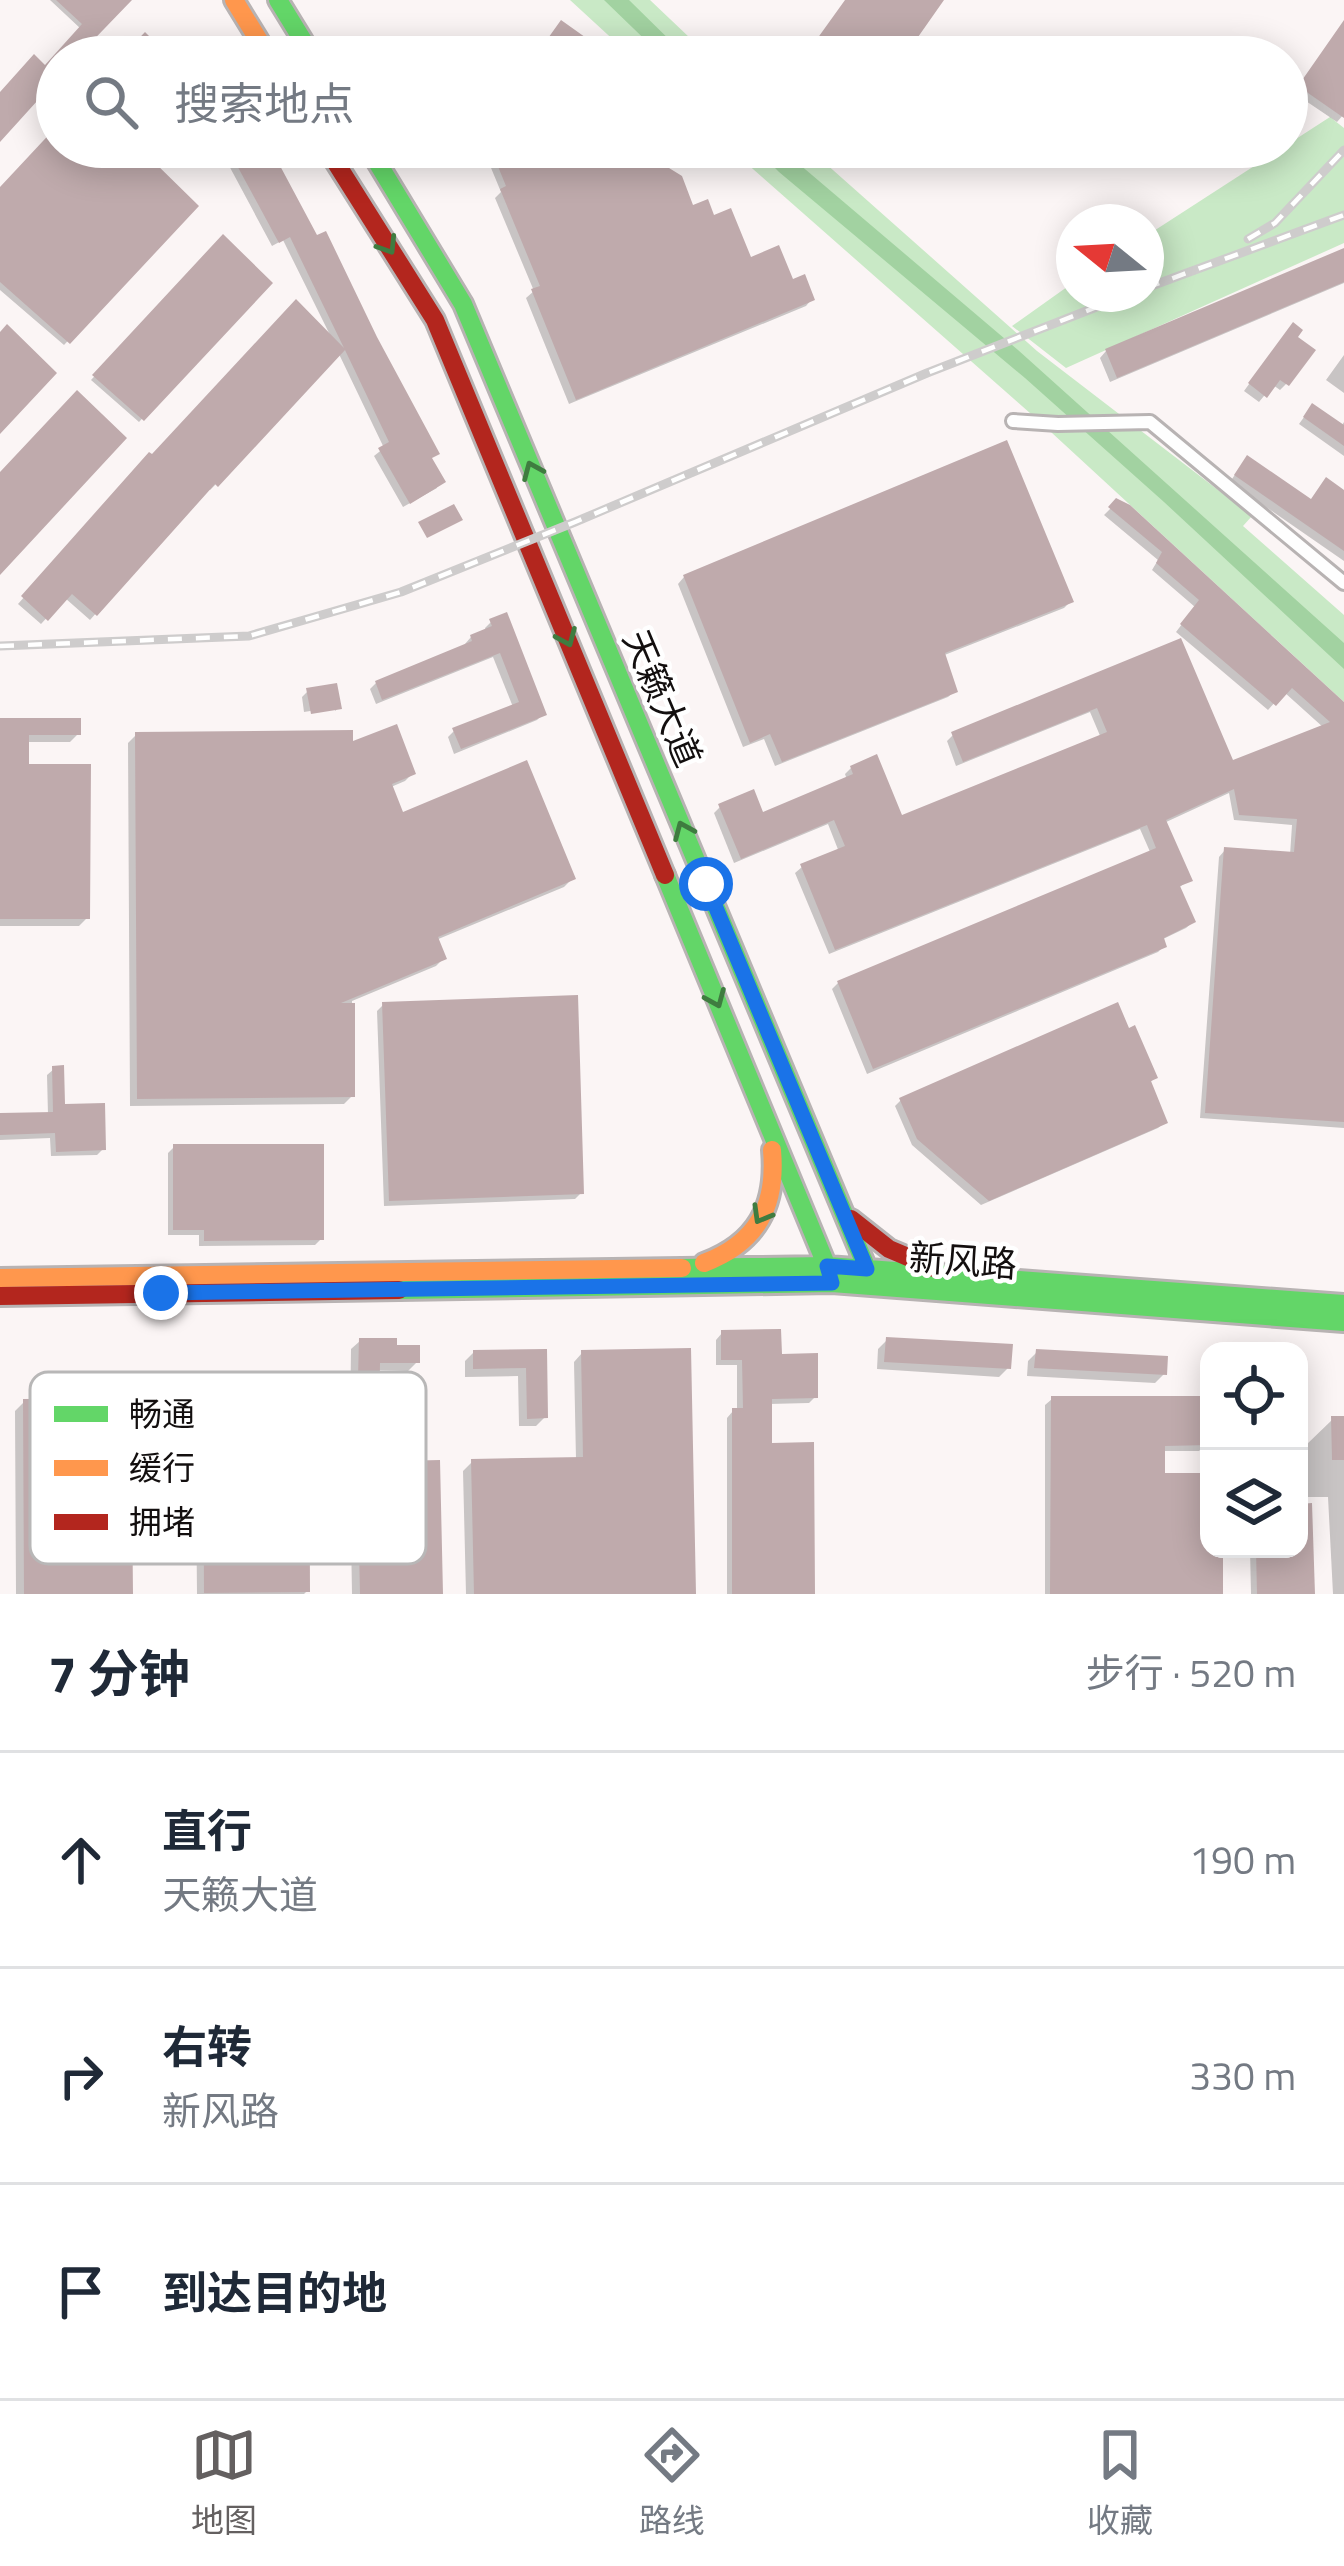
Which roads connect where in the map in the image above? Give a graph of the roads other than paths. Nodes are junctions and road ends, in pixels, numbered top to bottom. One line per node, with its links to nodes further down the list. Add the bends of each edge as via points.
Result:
1 (234, 0): 3 (main road)
2 (278, 0): 4 (main road)
3 (256, 36)
4 (300, 36)
5 (339, 168): 9 (main road, 天籁大道, one-way to 9, via 435,320)
6 (381, 168): 10 (main road, 天籁大道, one-way to 6, via 463,304)
7 (1013, 422): 8 (street, via 1150,422)
8 (1344, 583)
9 (768, 1121): 11 (main road, one-way to 11, via 776,1172 770,1206 721,1258); 12 (main road, 天籁大道)
10 (842, 1208): 13 (main road, via 859,1228 917,1263); 15 (main road, 天籁大道)
11 (684, 1268): 12 (main road, 新风路); 14 (main road, 新风路)
12 (830, 1275): 15 (main road, 新风路); 16 (main road, 新风路)
13 (968, 1277): 15 (main road, 新风路); 17 (main road, 新风路)
14 (0, 1278)
15 (870, 1278): 18 (main road, 新风路)
16 (0, 1296)
17 (1344, 1304)
18 (1344, 1322)

